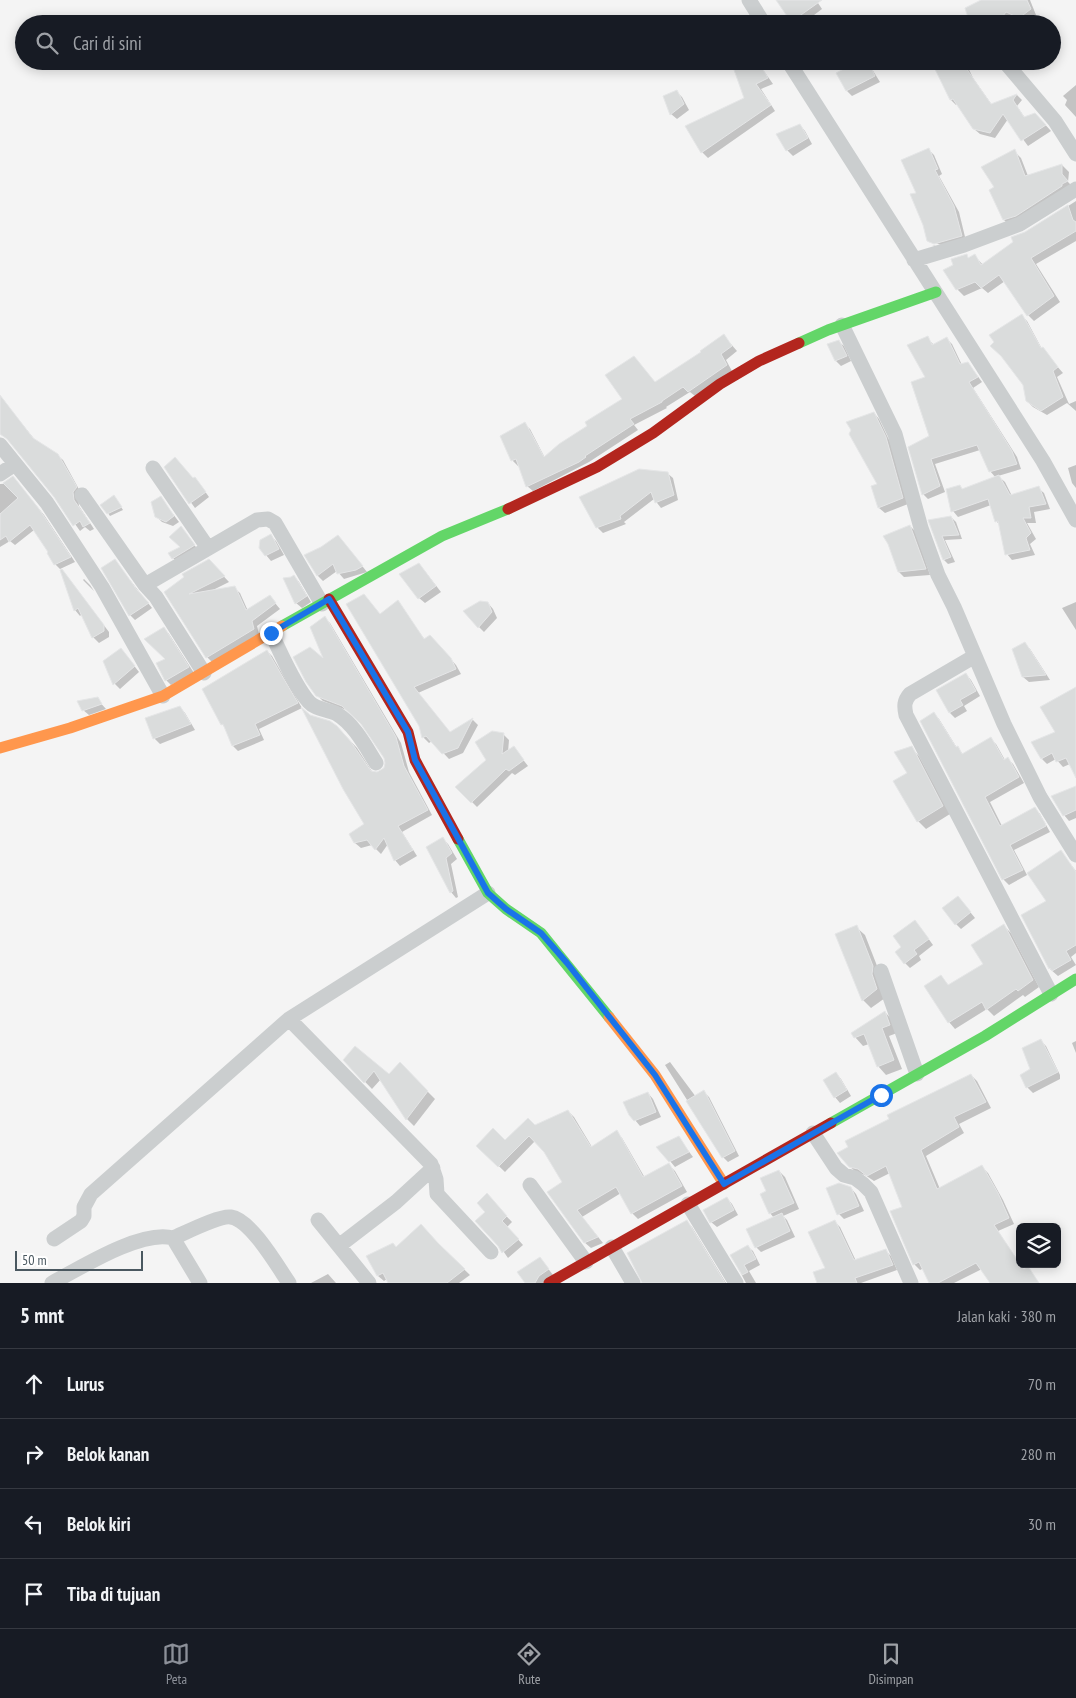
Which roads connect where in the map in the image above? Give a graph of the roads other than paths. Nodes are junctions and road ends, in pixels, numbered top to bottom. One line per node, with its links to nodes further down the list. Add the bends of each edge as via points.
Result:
1 (749, 0): 2 (street)
2 (758, 15)
3 (794, 70): 7 (street)
4 (1012, 70): 5 (street, via 1055,121)
5 (1076, 154)
6 (1076, 189): 7 (street, via 1020,224 964,246)
7 (914, 260): 8 (street)
8 (936, 292): 9 (street); 15 (street)
9 (842, 325): 18 (street, via 759,361 597,467 442,536); 20 (street, via 895,434 921,528 938,575)
10 (0, 445): 11 (street)
11 (15, 464): 13 (street); 22 (street, via 47,503 92,571)
12 (152, 468): 16 (street)
13 (0, 474)
14 (82, 495): 17 (street)
15 (1074, 514)
16 (208, 548): 17 (street); 18 (street, via 257,520 268,519 275,523)
17 (145, 585): 21 (street)
18 (325, 601): 19 (street); 26 (street, via 408,732 415,760)
19 (271, 633): 21 (street); 24 (street, via 309,702 347,722)
20 (975, 656): 25 (street, via 1040,797); 29 (street, via 910,694 904,707)
21 (204, 673): 22 (street)
22 (163, 696): 23 (street)
23 (0, 748)
24 (376, 763)
25 (1076, 855)
26 (488, 893): 30 (street); 34 (street, via 541,933 567,963 655,1075)
27 (881, 971): 31 (street)
28 (1076, 978): 29 (street)
29 (1051, 994): 31 (street)
30 (290, 1019): 33 (street); 39 (street, via 91,1194 81,1221)
31 (916, 1074): 32 (street)
32 (814, 1133): 34 (street); 51 (street, via 836,1168 871,1192)
33 (433, 1168): 40 (street, via 396,1202); 42 (street, via 437,1194)
34 (724, 1184): 36 (street)
35 (530, 1185): 43 (street)
36 (688, 1204): 41 (street); 50 (street)
37 (318, 1220): 40 (street)
38 (173, 1238): 44 (street, via 164,1235 150,1237 113,1251); 45 (street); 46 (street, via 232,1217 245,1224 265,1246)
39 (54, 1239)
40 (340, 1245): 47 (street)
41 (612, 1247): 43 (street); 49 (street)
42 (491, 1252)
43 (586, 1262): 48 (street)
44 (52, 1283)
45 (200, 1283)
46 (289, 1283)
47 (369, 1283)
48 (550, 1283)
49 (632, 1283)
50 (736, 1283)
51 (911, 1283)

